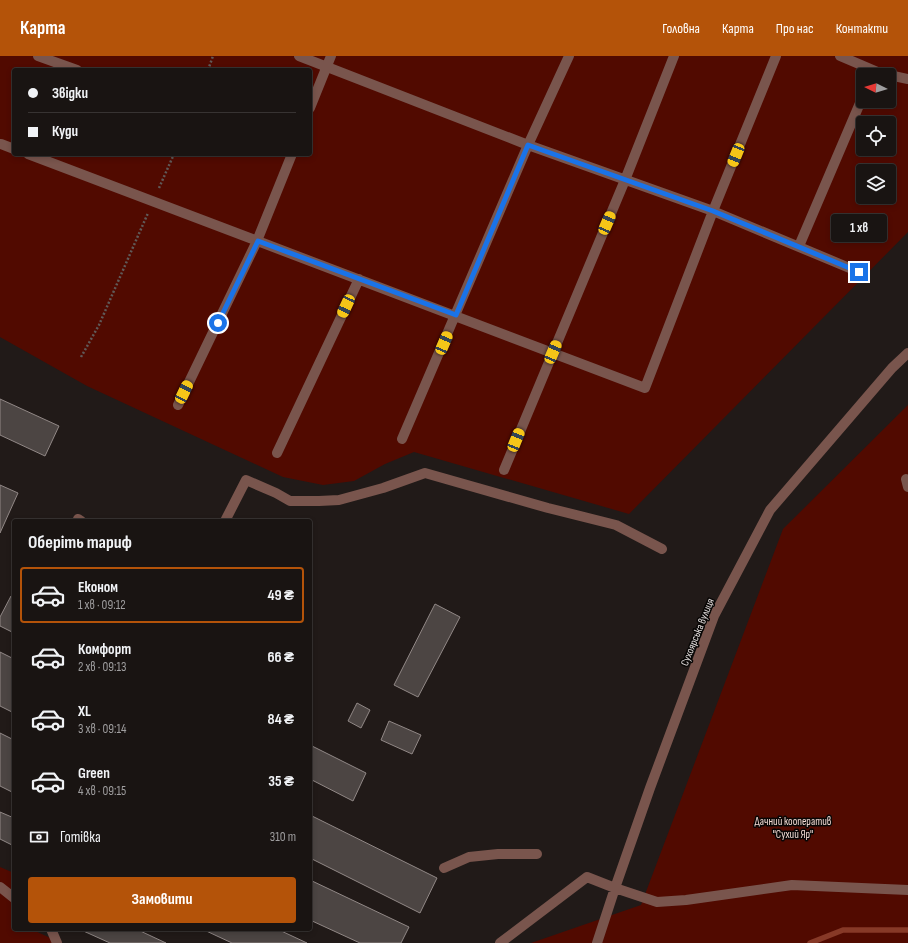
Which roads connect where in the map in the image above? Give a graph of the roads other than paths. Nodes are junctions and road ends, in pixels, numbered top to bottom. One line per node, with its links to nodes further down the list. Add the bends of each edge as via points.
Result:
1 (38, 56): 8 (street)
2 (299, 56): 9 (street)
3 (331, 56): 9 (street)
4 (568, 56): 16 (street)
5 (674, 56): 20 (street)
6 (776, 56): 21 (street)
7 (840, 56): 10 (street)
8 (71, 68)
9 (326, 68): 13 (street); 16 (street)
10 (865, 68)
11 (896, 77): 12 (street)
12 (908, 79)
13 (312, 103)
14 (858, 108): 23 (street)
15 (1, 144): 17 (street)
16 (528, 145): 20 (street); 26 (street)
17 (12, 148)
18 (33, 156): 22 (street)
19 (291, 156): 22 (street)
20 (626, 180): 21 (street); 27 (street)
21 (713, 211): 23 (street); 27 (street, via 645,388)
22 (258, 241): 25 (street); 29 (street)
23 (799, 246): 24 (street)
24 (859, 272)
25 (359, 279): 26 (street); 31 (street)
26 (456, 315): 27 (street); 30 (street)
27 (553, 352): 32 (street)
28 (908, 353): 38 (street, Сухоярська вулиця, via 892,368 770,510 714,616)
29 (178, 405)
30 (402, 439)
31 (277, 453)
32 (504, 470)
33 (226, 519): 34 (street, via 246,480 290,502 319,501 339,500 425,473 616,525)
34 (662, 549)
35 (537, 854): 36 (street, via 469,857)
36 (444, 868)
37 (0, 887): 40 (street)
38 (615, 888): 39 (street, via 657,902 792,885); 43 (street, via 587,877); 44 (street, Сухоярська вулиця)
39 (908, 890)
40 (12, 896)
41 (52, 931): 42 (street)
42 (57, 943)
43 (500, 943)
44 (597, 943)

